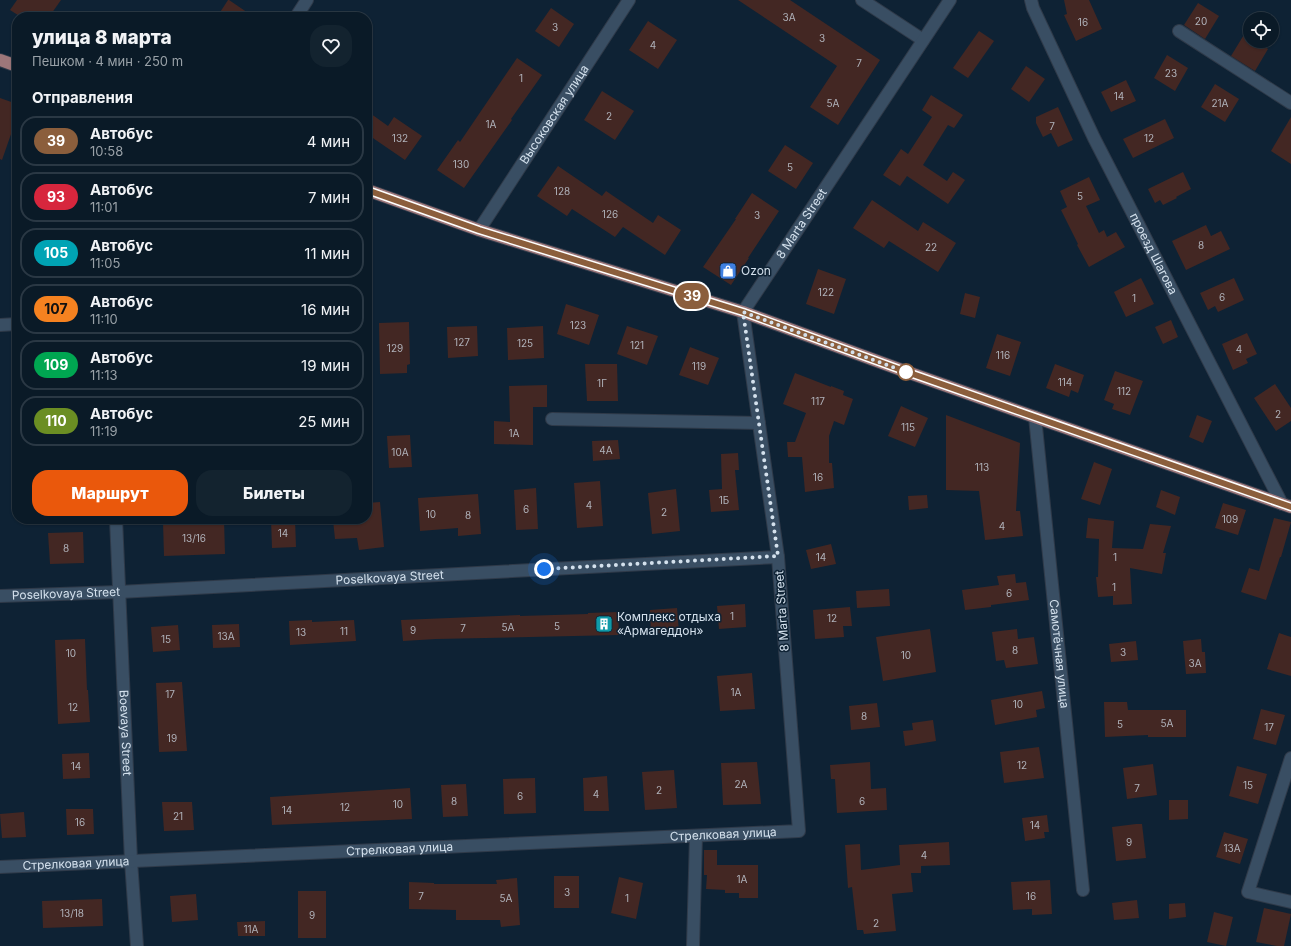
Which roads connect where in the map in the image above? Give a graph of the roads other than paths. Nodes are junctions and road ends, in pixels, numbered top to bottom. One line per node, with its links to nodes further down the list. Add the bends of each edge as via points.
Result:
1 (307, 0): 6 (street)
2 (629, 0): 13 (street, Высоковская улица)
3 (862, 0): 8 (street)
4 (950, 0): 8 (street, 8 Marta Street)
5 (1031, 0): 20 (street, проезд Шагова, via 1094,138)
6 (299, 12)
7 (1179, 31): 11 (street)
8 (923, 40): 14 (street, 8 Marta Street)
9 (0, 60): 10 (main road)
10 (12, 64)
11 (1291, 103)
12 (372, 192): 13 (main road)
13 (479, 230): 14 (main road)
14 (743, 312): 17 (main road); 19 (street, 8 Marta Street)
15 (12, 324): 16 (street)
16 (0, 325)
17 (1035, 417): 20 (main road); 30 (street, Самотёчная улица)
18 (552, 419): 19 (street)
19 (759, 423): 22 (street, 8 Marta Street)
20 (1286, 505)
21 (116, 524): 23 (street, Boevaya Street)
22 (778, 556): 23 (street, Poselkovaya Street); 26 (street, 8 Marta Street)
23 (119, 592): 24 (street, Poselkovaya Street); 28 (street, Boevaya Street)
24 (0, 596)
25 (1291, 758): 31 (street, via 1248,892)
26 (799, 831): 27 (street, Стрелковая улица)
27 (696, 836): 28 (street, Стрелковая улица); 33 (street)
28 (132, 861): 29 (street, Стрелковая улица); 32 (street, Boevaya Street)
29 (0, 867)
30 (1083, 890)
31 (1291, 902)
32 (137, 946)
33 (693, 946)

